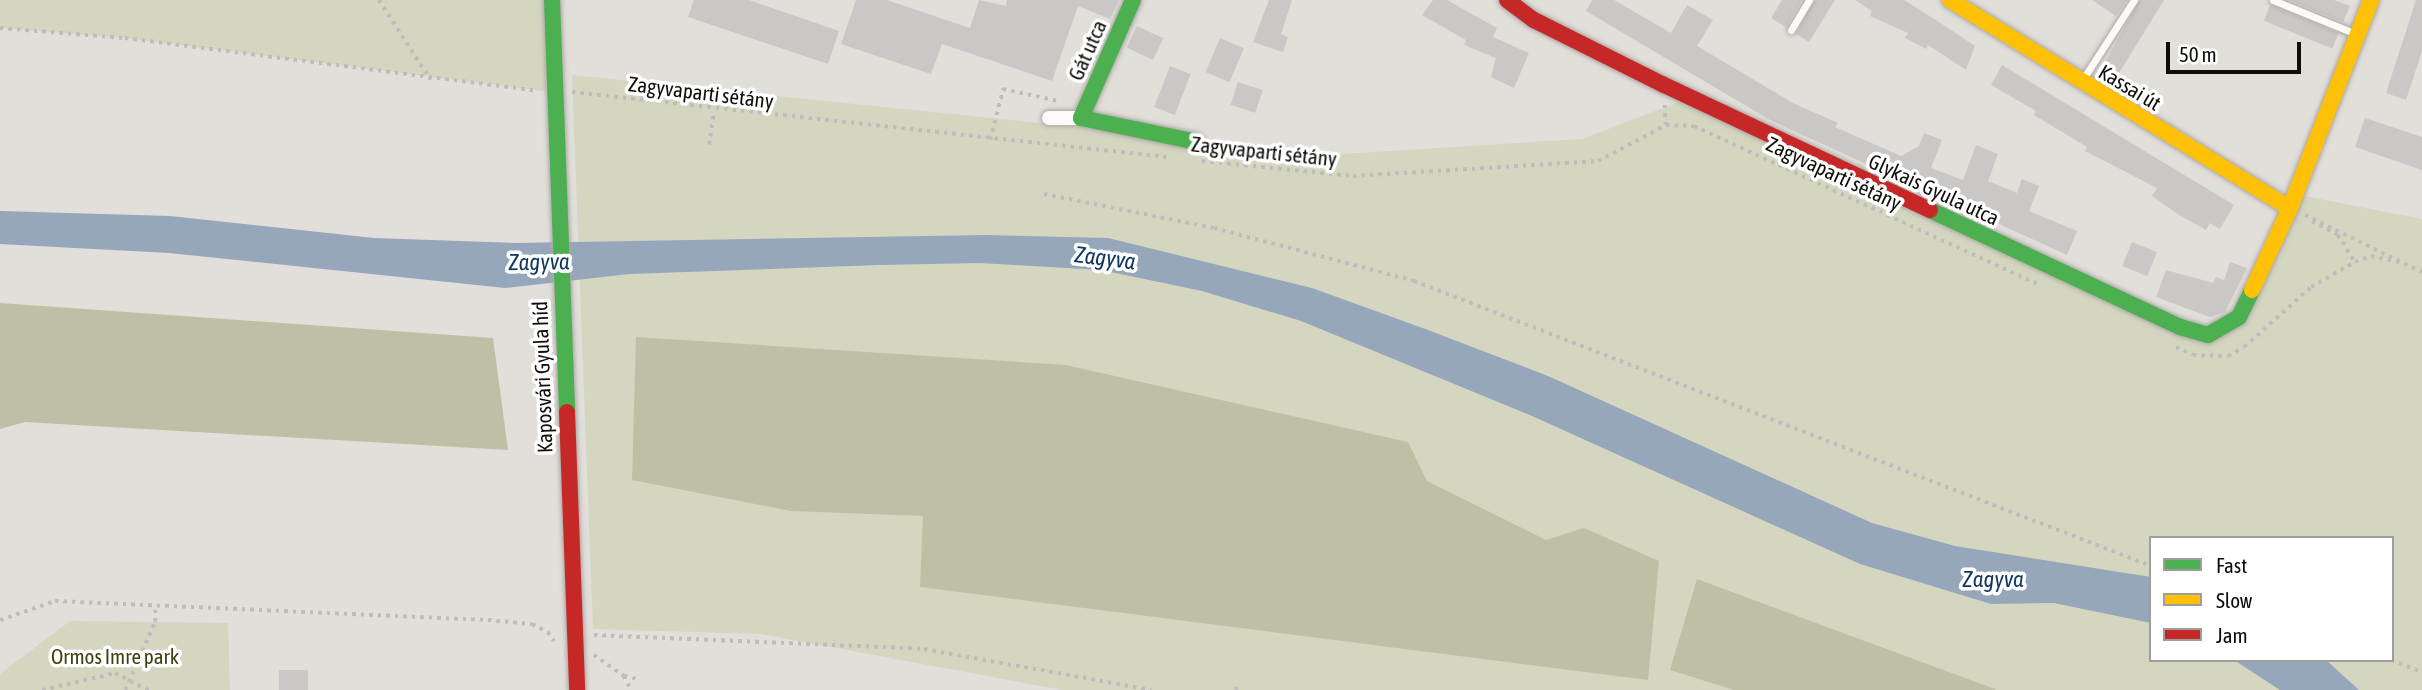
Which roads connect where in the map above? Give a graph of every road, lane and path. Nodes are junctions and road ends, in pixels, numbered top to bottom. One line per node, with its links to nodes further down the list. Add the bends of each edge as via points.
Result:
1 (379, 0): 13 (path)
2 (552, 0): 15 (street, Kaposvári Gyula híd)
3 (1133, 0): 17 (street, Gát utca)
4 (1507, 0): 25 (street, Glykais Gyula utca, via 1534,20 1664,85 2180,327 2208,335 2239,317)
5 (1809, 0): 11 (lane)
6 (1950, 0): 14 (street, Kassai út)
7 (2134, 0): 14 (lane)
8 (2273, 0): 12 (lane)
9 (2371, 0): 12 (street)
10 (0, 27): 13 (path, Zagyvaparti sétány, via 125,38)
11 (1791, 30)
12 (2358, 34): 25 (street)
13 (431, 80): 15 (path, Zagyvaparti sétány)
14 (2081, 82): 25 (street, Kassai út)
15 (553, 96): 16 (path, Zagyvaparti sétány); 45 (street, Kaposvári Gyula híd)
16 (714, 111): 19 (path, Zagyvaparti sétány); 21 (path)
17 (1083, 112): 18 (street); 19 (path, via 1003,89); 20 (street)
18 (1049, 118)
19 (990, 140): 22 (path, Zagyvaparti sétány)
20 (1197, 142)
21 (709, 145)
22 (1178, 158)
23 (1191, 160): 29 (path, Zagyvaparti sétány, via 1353,176 1598,161 1666,124 1694,126)
24 (1044, 194): 31 (path, via 1214,228 1414,281)
25 (2290, 208): 26 (path, via 2337,235); 27 (path)
26 (2355, 262): 27 (path, via 2371,256); 30 (path, via 2311,287 2228,356 2193,355)
27 (2403, 263): 28 (path)
28 (2422, 272)
29 (2043, 286)
30 (2168, 344)
31 (2149, 565)
32 (155, 606): 33 (path, via 55,601); 35 (path, via 531,624 548,632); 41 (path, via 155,622)
33 (0, 620)
34 (592, 635): 47 (path, via 924,649)
35 (556, 648)
36 (591, 653): 39 (path)
37 (2394, 661): 38 (path)
38 (2422, 672)
39 (624, 676): 40 (path); 46 (path)
40 (638, 679)
41 (129, 680): 42 (path, via 115,673); 43 (path); 44 (path)
42 (42, 690)
43 (125, 690)
44 (149, 690)
45 (577, 690)
46 (631, 690)
47 (1151, 690)

